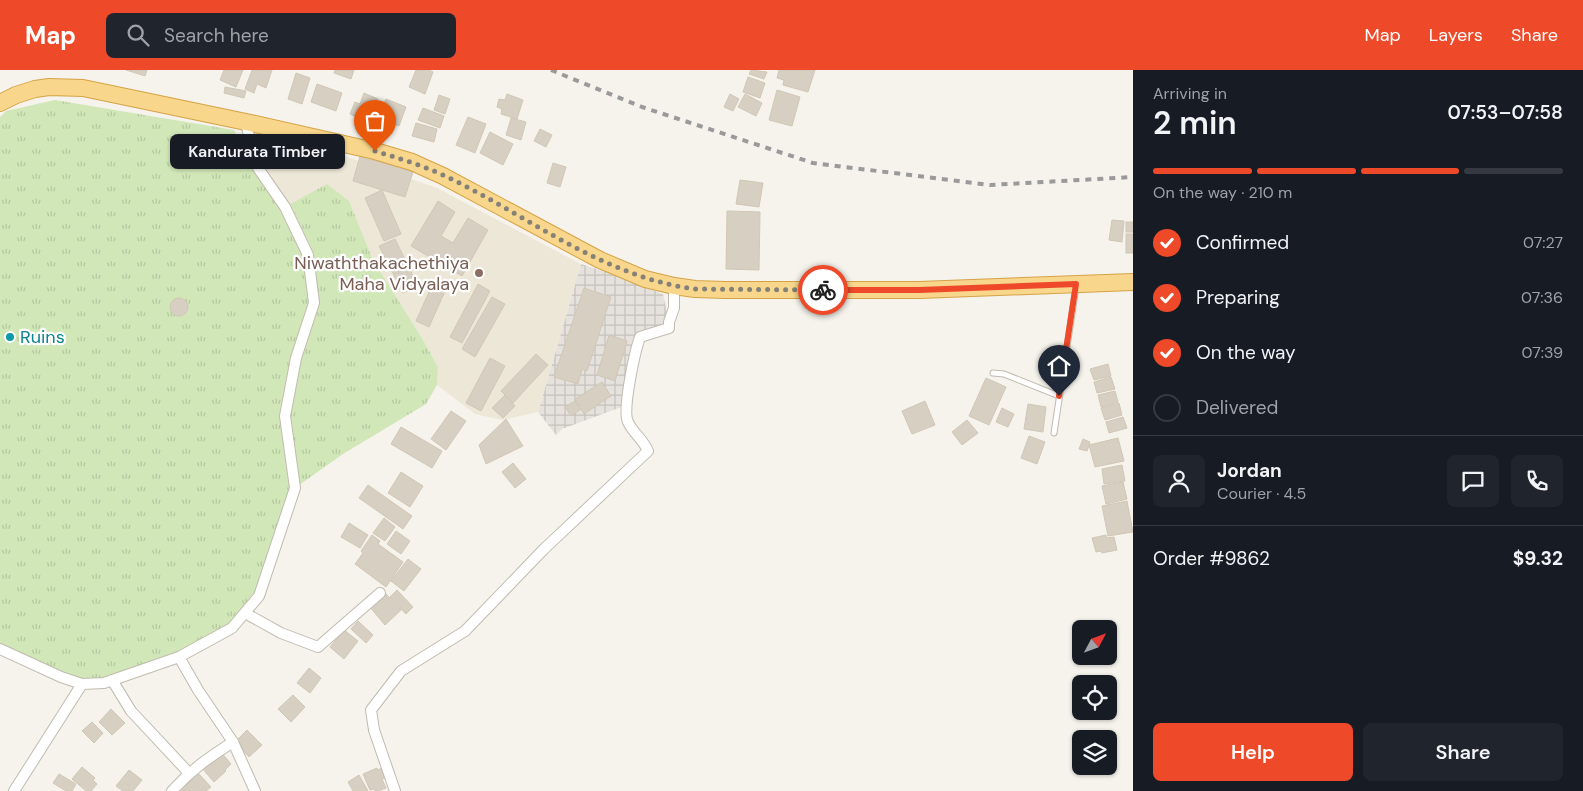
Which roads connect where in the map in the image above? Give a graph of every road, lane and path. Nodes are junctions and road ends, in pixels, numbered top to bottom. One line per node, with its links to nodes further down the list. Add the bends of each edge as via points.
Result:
1 (0, 103): 2 (highway, via 35,89 67,87)
2 (246, 122): 5 (highway, via 412,162 600,260); 10 (street, via 258,168 285,207 308,255 314,303 296,358 285,416 296,488 259,596)
3 (1133, 282): 4 (highway)
4 (1076, 284): 5 (highway, via 909,290 725,290); 7 (lane)
5 (674, 286): 20 (street, via 674,308 669,328 640,337 626,405 627,420 645,442 648,451 544,549 465,631 401,671 371,710 374,730)
6 (993, 373): 7 (lane, via 1004,374)
7 (1059, 396): 8 (lane)
8 (1054, 433)
9 (380, 593): 10 (street, via 316,647)
10 (245, 613): 12 (street, via 232,628)
11 (0, 648): 14 (street)
12 (179, 657): 13 (street); 15 (street)
13 (112, 680): 14 (street); 16 (street, via 131,711)
14 (82, 684): 17 (street)
15 (233, 742): 16 (street); 19 (street)
16 (188, 772): 18 (street)
17 (14, 791)
18 (172, 791)
19 (255, 791)
20 (396, 791)

